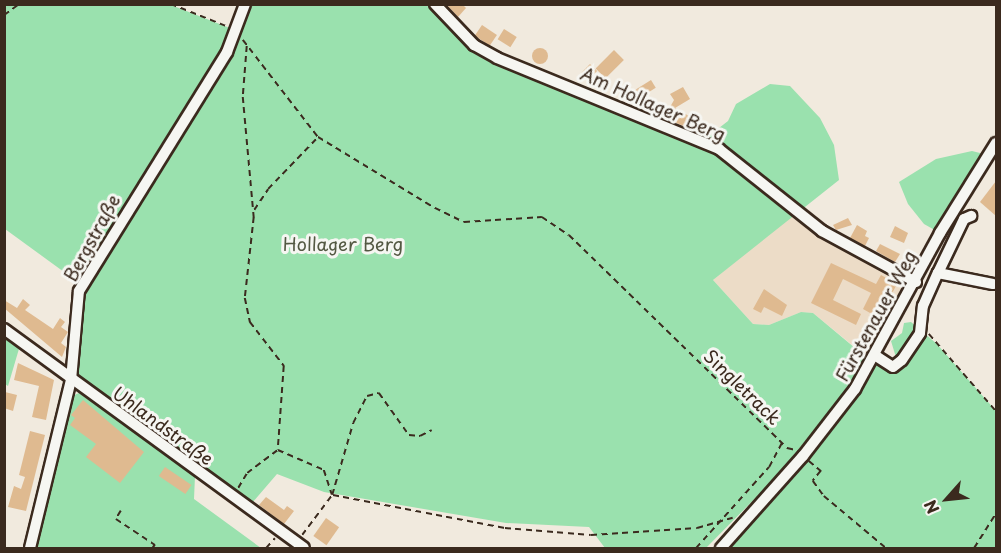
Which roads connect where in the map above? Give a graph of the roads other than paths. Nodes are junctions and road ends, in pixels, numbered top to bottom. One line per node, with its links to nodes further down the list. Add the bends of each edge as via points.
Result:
1 (245, 4): 10 (street, Bergstraße, via 227,51 79,291)
2 (435, 4): 6 (street, Am Hollager Berg, via 468,39 497,58 719,149 822,231)
3 (996, 143): 6 (street, Fürstenauer Weg, via 940,233)
4 (971, 216): 5 (street, via 963,219)
5 (938, 273): 7 (street); 9 (street, via 923,306 921,329 896,367)
6 (916, 282): 9 (street, Fürstenauer Weg)
7 (993, 284)
8 (4, 329): 10 (street, Uhlandstraße)
9 (876, 356): 13 (street, Fürstenauer Weg, via 836,416)
10 (71, 380): 11 (street, Uhlandstraße); 12 (street, Bergstraße)
11 (300, 546)
12 (30, 549)
13 (722, 549)

